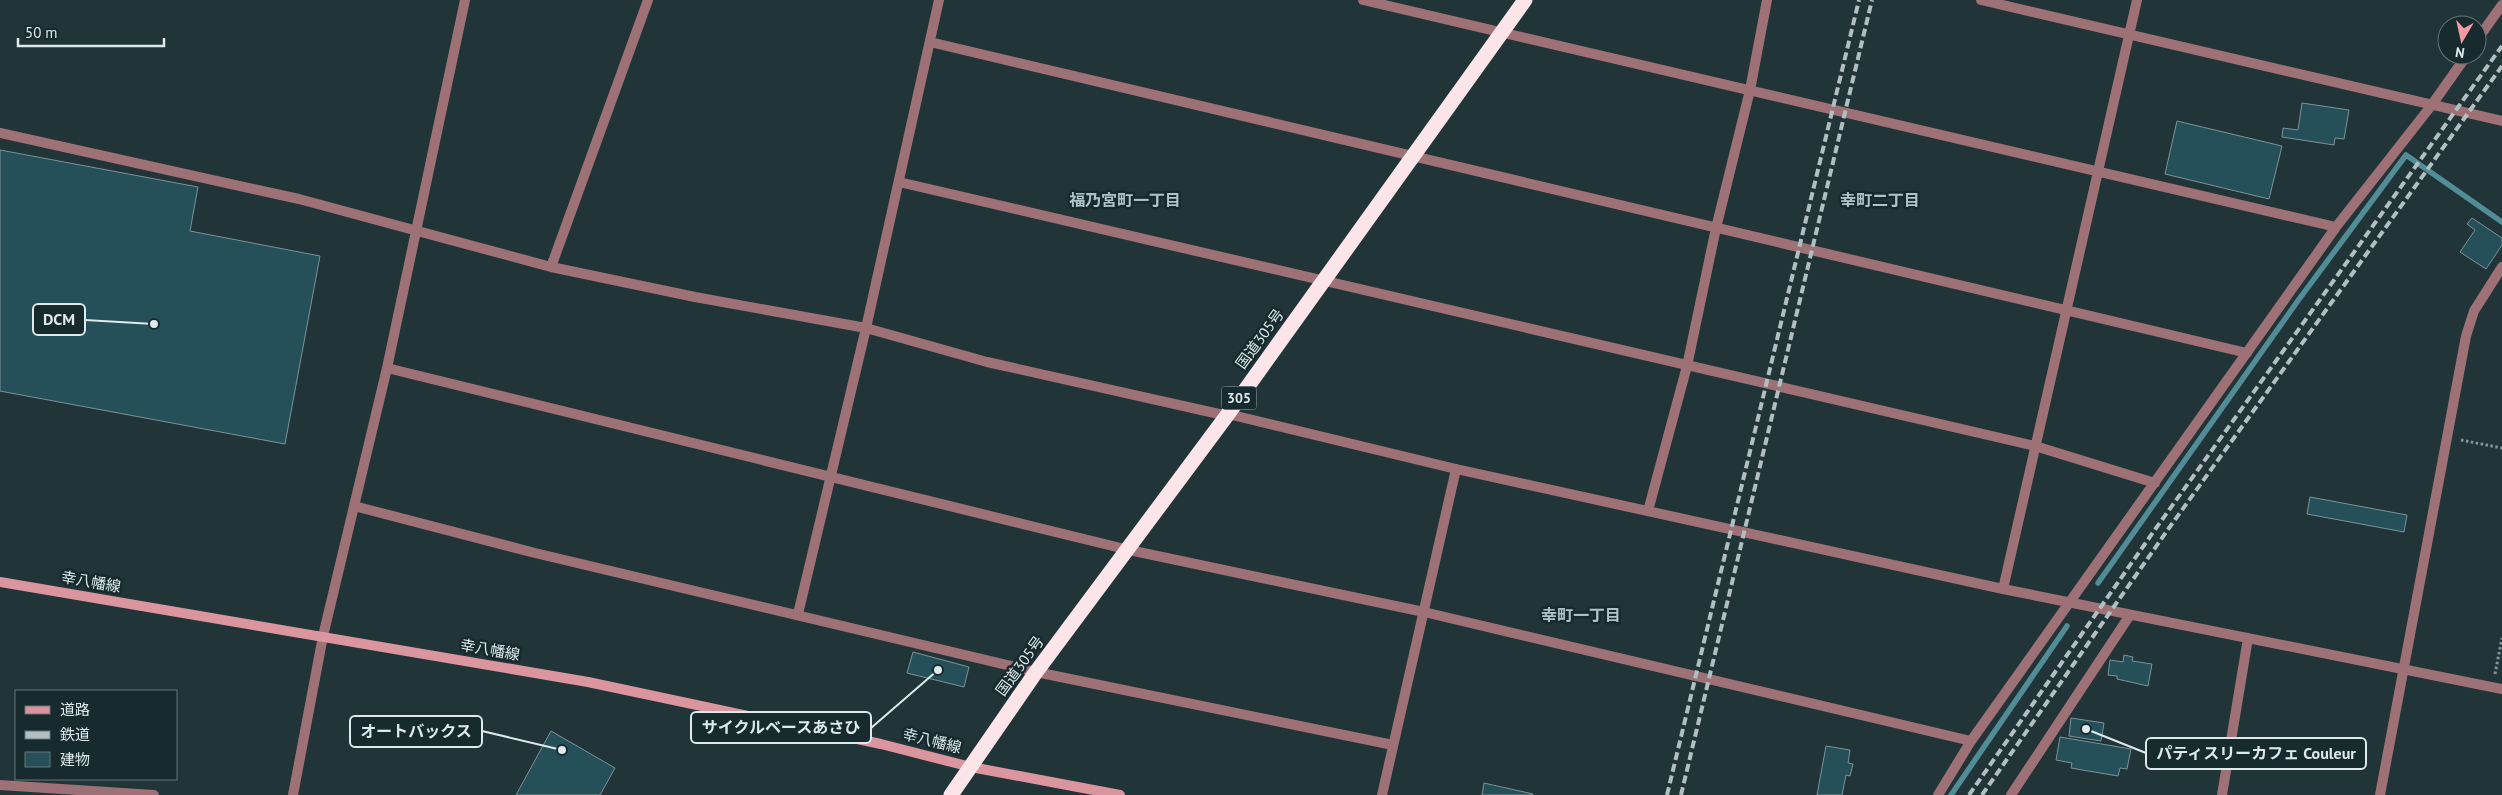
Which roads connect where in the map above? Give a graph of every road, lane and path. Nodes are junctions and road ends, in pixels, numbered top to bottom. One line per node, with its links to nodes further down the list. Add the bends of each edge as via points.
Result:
1 (465, 0): 24 (street)
2 (648, 0): 25 (street)
3 (939, 0): 13 (street)
4 (1363, 0): 11 (street)
5 (1525, 0): 11 (highway, 国道305号 / 305)
6 (1767, 0): 15 (street)
7 (1981, 0): 12 (street)
8 (2137, 0): 12 (street)
9 (2502, 5): 10 (street)
10 (2487, 26)
11 (1501, 33): 15 (street); 19 (highway, 国道305号 / 305)
12 (2130, 34): 16 (street); 20 (street)
13 (930, 42): 19 (street); 21 (street)
14 (2460, 65): 16 (street)
15 (1750, 90): 20 (street); 23 (street)
16 (2431, 106): 17 (street); 22 (street)
17 (2502, 121)
18 (0, 133): 24 (street, via 300,199)
19 (1412, 157): 23 (street); 27 (highway, 国道305号 / 305)
20 (2097, 171): 22 (street); 28 (street)
21 (899, 182): 27 (street); 29 (street)
22 (2336, 227): 30 (street)
23 (1716, 228): 28 (street); 31 (street)
24 (415, 232): 25 (street); 32 (street)
25 (551, 267): 29 (street)
26 (2502, 267): 34 (street, via 2474,311 2466,336)
27 (1322, 282): 31 (street); 33 (highway, 国道305号 / 305)
28 (2067, 309): 30 (street); 35 (street)
29 (866, 328): 33 (street, via 987,362); 38 (street)
30 (2247, 353): 39 (street)
31 (1687, 366): 35 (street); 41 (street)
32 (387, 368): 38 (street); 40 (street)
33 (1228, 414): 37 (street); 42 (highway, 国道305号 / 305)
34 (2447, 437): 36 (path); 52 (street)
35 (2035, 446): 39 (street); 44 (street)
36 (2502, 448)
37 (1456, 469): 41 (street); 46 (street)
38 (832, 478): 42 (street); 47 (street)
39 (2155, 483): 45 (street)
40 (354, 506): 47 (street, via 535,553); 49 (street)
41 (1648, 511): 44 (street)
42 (1129, 550): 46 (street); 53 (highway, 国道305号 / 305)
43 (0, 582): 49 (street, 幸八幡線)
44 (2003, 589): 45 (street)
45 (2070, 603): 48 (street); 55 (street)
46 (1424, 612): 55 (street); 56 (street)
47 (798, 614): 53 (street)
48 (2130, 615): 50 (street); 66 (street)
49 (323, 636): 57 (street, 幸八幡線, via 588,682 881,744); 61 (street)
50 (2248, 638): 52 (street); 67 (street)
51 (2502, 638): 54 (path)
52 (2403, 668): 54 (street); 68 (street)
53 (1036, 672): 56 (street); 57 (highway, 国道305号 / 305)
54 (2497, 688)
55 (1971, 740): 65 (street)
56 (1393, 745): 64 (street)
57 (971, 767): 62 (highway, 国道305号 / 305); 63 (street, 幸八幡線)
58 (0, 786): 59 (street)
59 (114, 793): 60 (street)
60 (154, 795)
61 (293, 795)
62 (951, 795)
63 (1120, 795)
64 (1382, 795)
65 (1938, 795)
66 (2011, 795)
67 (2222, 795)
68 (2380, 795)

